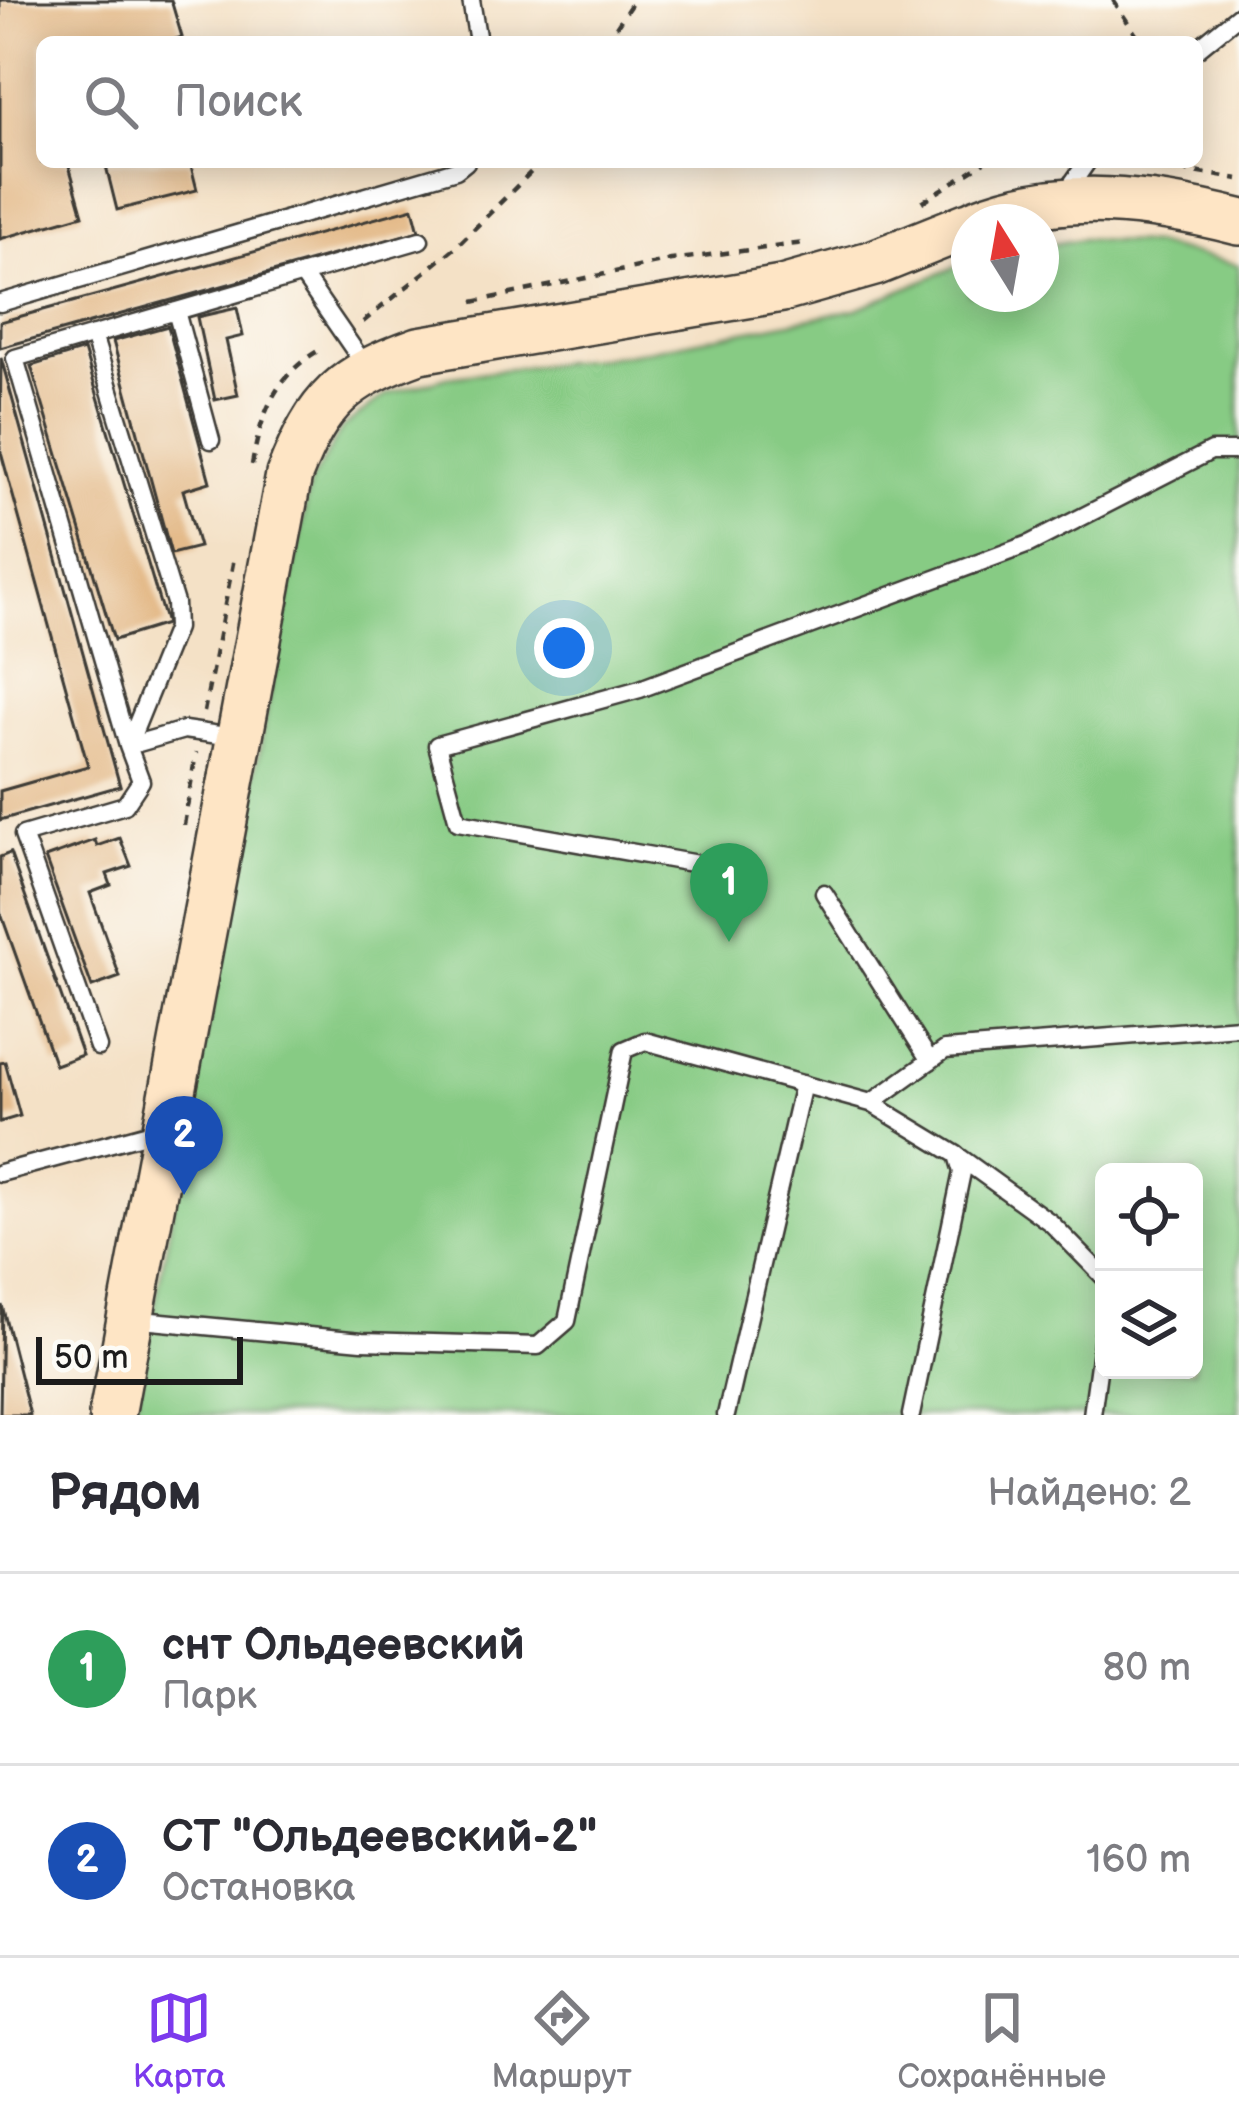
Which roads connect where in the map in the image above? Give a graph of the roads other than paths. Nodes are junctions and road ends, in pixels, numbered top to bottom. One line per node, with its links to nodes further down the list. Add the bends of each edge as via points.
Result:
1 (471, 0): 3 (lane)
2 (1239, 15): 4 (lane)
3 (477, 36)
4 (1203, 44)
5 (458, 168): 13 (lane)
6 (1084, 168): 7 (lane)
7 (1060, 200): 8 (street); 9 (street, via 1114,200)
8 (1046, 204)
9 (1239, 222)
10 (951, 233): 16 (street, via 782,289 419,350)
11 (420, 240): 12 (lane)
12 (302, 274): 14 (lane); 16 (lane)
13 (0, 303)
14 (176, 311): 15 (lane); 17 (lane)
15 (93, 335): 20 (lane, via 176,603 176,628); 20 (lane, via 15,358)
16 (356, 352): 19 (street, via 308,425 289,475)
17 (212, 440)
18 (1239, 451): 21 (lane, via 1211,451 1029,544 640,689 437,745 458,823)
19 (240, 738): 20 (lane, via 184,730); 28 (street)
20 (128, 746): 24 (lane, via 141,781 125,805 23,835)
21 (709, 866)
22 (824, 893): 25 (lane)
23 (1239, 1027): 25 (lane, via 945,1050)
24 (98, 1047)
25 (930, 1061): 27 (lane)
26 (802, 1084): 27 (lane); 32 (lane, via 645,1041 624,1051 567,1322 538,1346 362,1341); 35 (lane)
27 (871, 1102): 29 (lane)
28 (166, 1129): 30 (lane); 32 (street)
29 (957, 1155): 31 (lane, via 1051,1223); 36 (lane, via 962,1172)
30 (0, 1173)
31 (1098, 1271)
32 (130, 1319): 34 (street)
33 (1097, 1379): 37 (lane)
34 (112, 1415)
35 (726, 1415)
36 (910, 1415)
37 (1092, 1415)

